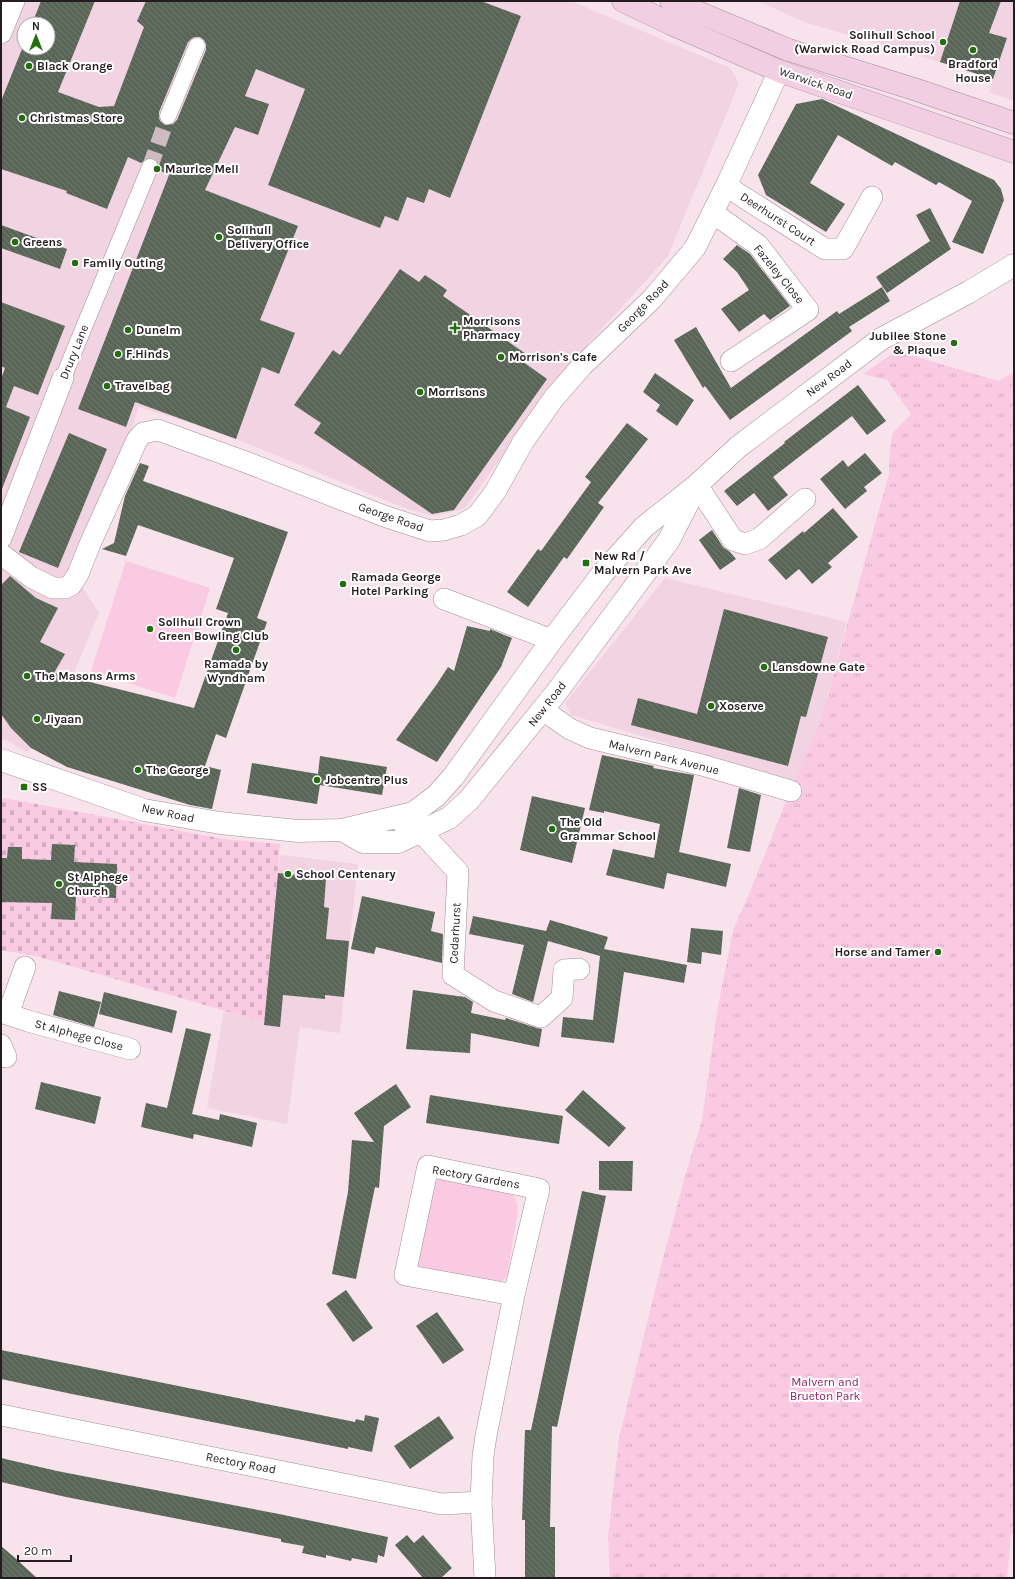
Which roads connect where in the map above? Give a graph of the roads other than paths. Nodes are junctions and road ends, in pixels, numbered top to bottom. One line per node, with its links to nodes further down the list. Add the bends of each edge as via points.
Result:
1 (14, 1): 4 (street)
2 (623, 1): 7 (main road, Warwick Road)
3 (671, 1): 6 (main road, Warwick Road)
4 (1, 34)
5 (197, 46): 8 (street)
6 (789, 50): 7 (main road); 9 (main road, Warwick Road)
7 (779, 71): 10 (main road, Warwick Road); 12 (street, George Road)
8 (168, 116)
9 (1014, 123)
10 (1014, 152)
11 (150, 167): 17 (street, Drury Lane)
12 (726, 186): 13 (street, Deerhurst Court, via 825,249 843,249); 14 (street, George Road)
13 (872, 197)
14 (713, 213): 16 (street, Fazeley Close, via 758,245 808,310); 22 (street, George Road, via 695,248 680,267 652,300 582,366 554,398 523,442 495,492 477,516 461,525 430,531 158,430 143,433 137,440 71,585 53,588 32,577)
15 (1014, 265): 18 (street, New Road, via 881,339 738,447)
16 (731, 362)
17 (63, 378): 20 (street, Drury Lane)
18 (698, 485): 19 (street, via 733,540 745,544 759,539); 21 (street, New Road, via 644,527); 23 (street, New Road, via 669,540)
19 (805, 499)
20 (1, 538)
21 (629, 544): 23 (street); 25 (street, New Road, via 603,573)
22 (1, 554)
23 (653, 562): 27 (street, New Road)
24 (444, 599): 25 (street)
25 (552, 640): 26 (street, New Road)
26 (527, 676): 27 (street); 31 (street, New Road, via 453,777 436,796 413,813)
27 (556, 693): 28 (street, New Road)
28 (543, 710): 30 (street, Malvern Park Avenue, via 570,729 590,738); 33 (street, New Road, via 469,800 449,818)
29 (1, 760): 32 (street, New Road, via 144,810 220,823 298,831)
30 (791, 791)
31 (386, 820): 32 (street, New Road); 33 (street)
32 (342, 830): 33 (street, New Road, via 363,842 398,842)
33 (421, 832): 35 (street, Cedarhurst, via 458,872 453,975 494,1001 541,1017 562,998 564,970)
34 (25, 968): 36 (street)
35 (579, 969)
36 (5, 1013): 37 (street, St Alphege Close)
37 (130, 1049)
38 (514, 1295): 38 (street, Rectory Gardens, via 542,1187 424,1162 404,1276); 40 (street, Rectory Gardens, via 486,1436)
39 (1, 1415): 40 (street, Rectory Road, via 442,1504)
40 (481, 1502): 41 (street, Rectory Gardens)
41 (485, 1578)

